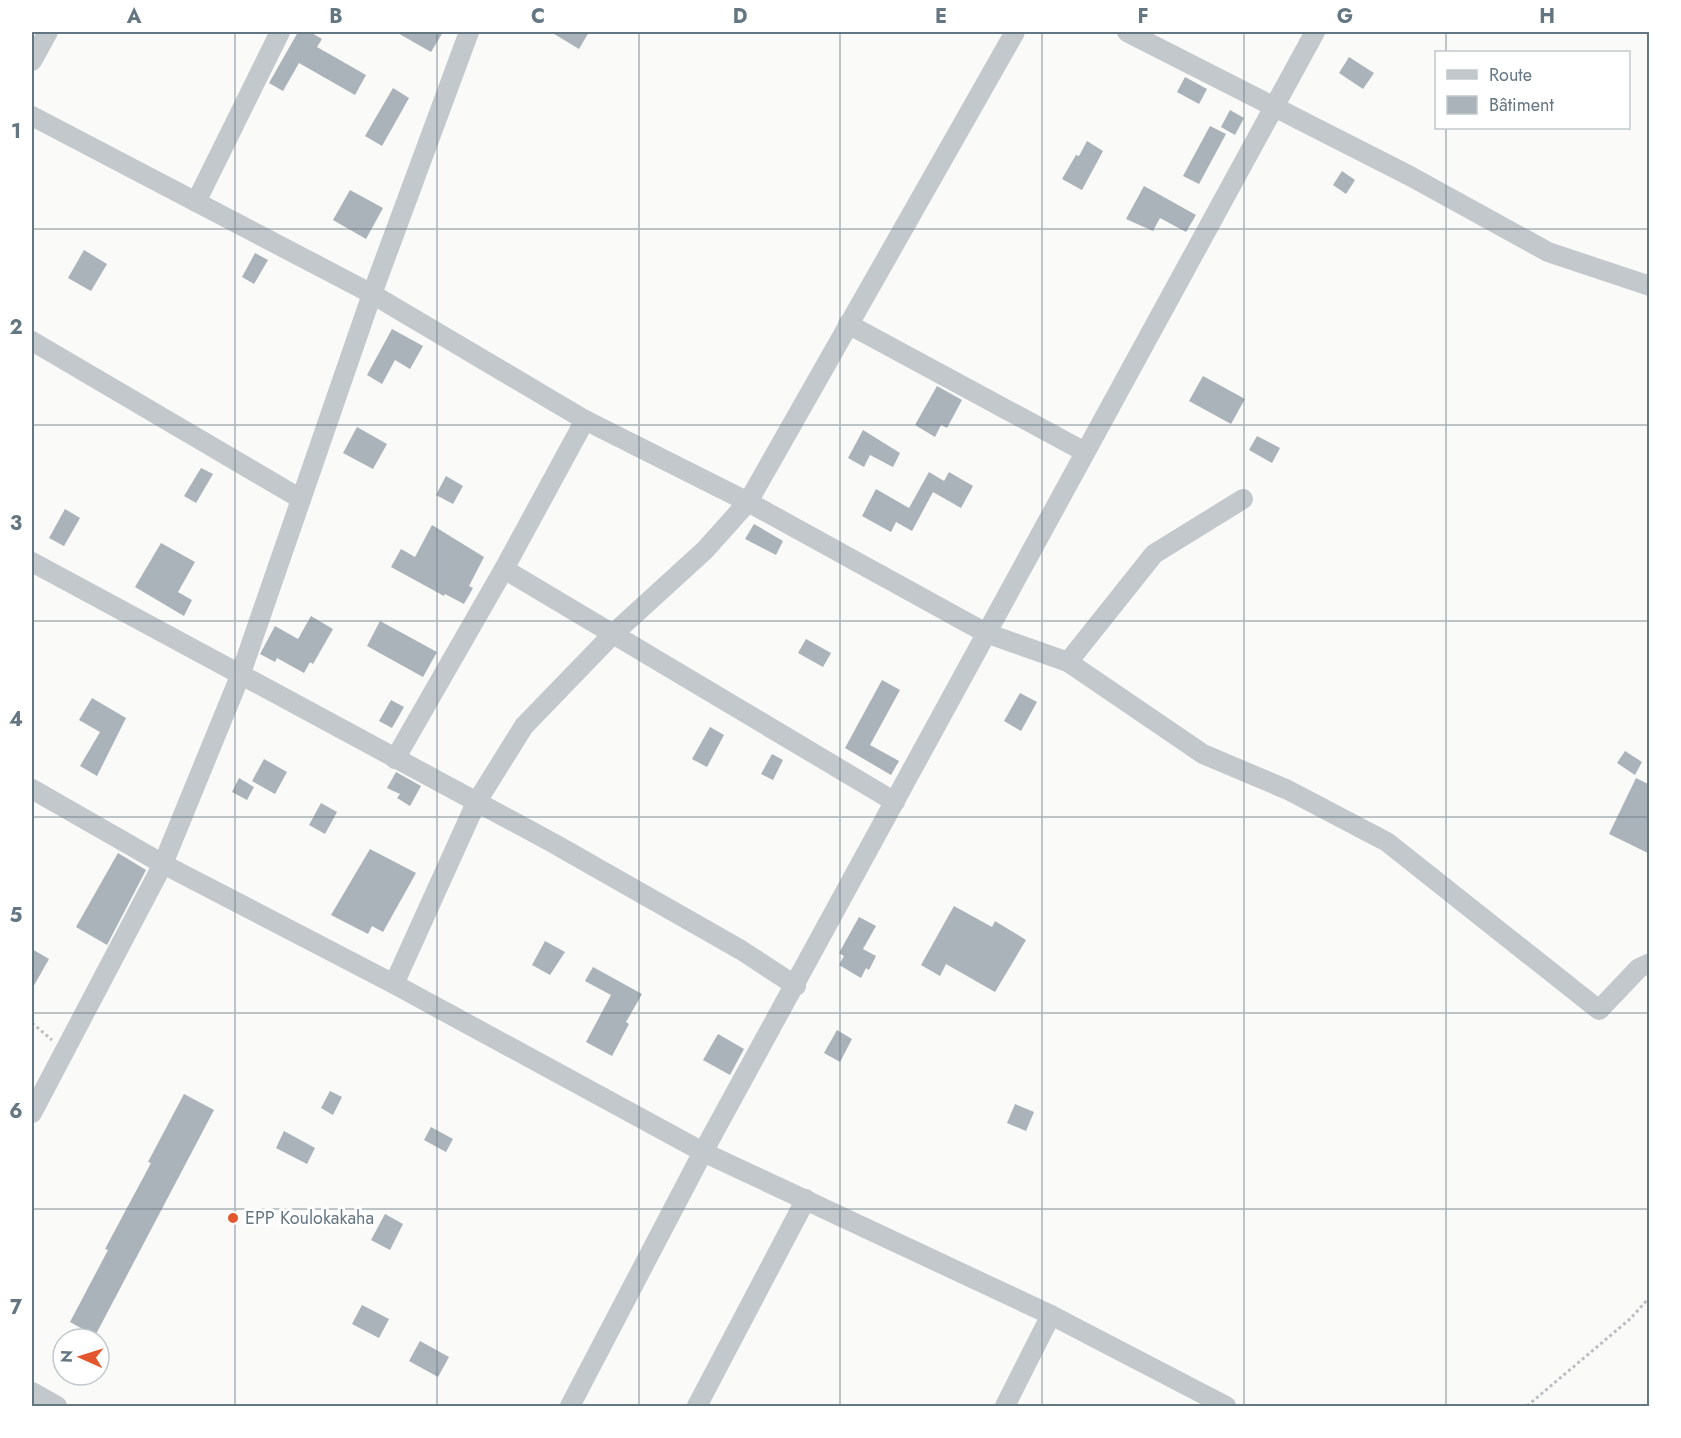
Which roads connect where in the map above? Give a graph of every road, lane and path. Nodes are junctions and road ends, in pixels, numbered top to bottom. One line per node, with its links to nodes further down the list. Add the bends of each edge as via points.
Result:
1 (48, 32): 7 (street)
2 (280, 32): 10 (street)
3 (469, 32): 12 (street)
4 (1015, 32): 13 (street)
5 (1127, 32): 8 (street)
6 (1315, 32): 8 (street)
7 (32, 62)
8 (1275, 108): 11 (street, via 1548,252); 16 (street)
9 (32, 117): 10 (street)
10 (196, 202): 12 (street)
11 (1650, 286)
12 (372, 294): 15 (street); 17 (street)
13 (848, 324): 16 (street); 19 (street)
14 (32, 341): 17 (street)
15 (585, 420): 19 (street); 21 (street)
16 (1085, 452): 22 (street)
17 (301, 499): 25 (street)
18 (1243, 499): 24 (street, via 1154,554)
19 (748, 502): 22 (street); 23 (street, via 705,550)
20 (32, 562): 25 (street)
21 (504, 569): 23 (street); 26 (street)
22 (986, 633): 24 (street); 29 (street)
23 (613, 634): 28 (street, via 524,726); 29 (street)
24 (1068, 662): 31 (street, via 1203,754 1288,790 1387,842 1599,1010 1640,968)
25 (240, 676): 26 (street); 30 (street)
26 (395, 759): 28 (street)
27 (32, 789): 30 (street)
28 (476, 802): 32 (street); 33 (street, via 731,944)
29 (895, 802): 33 (street)
30 (163, 864): 32 (street); 35 (street)
31 (1650, 963)
32 (394, 984): 37 (street)
33 (795, 986): 37 (street)
34 (32, 1023): 35 (path)
35 (64, 1051): 36 (street)
36 (32, 1113)
37 (704, 1152): 38 (street); 43 (street)
38 (806, 1199): 40 (street); 44 (street)
39 (1650, 1298): 47 (path)
40 (1051, 1315): 45 (street); 46 (street)
41 (32, 1392): 42 (street)
42 (57, 1407)
43 (570, 1407)
44 (697, 1407)
45 (1005, 1407)
46 (1226, 1407)
47 (1527, 1407)

